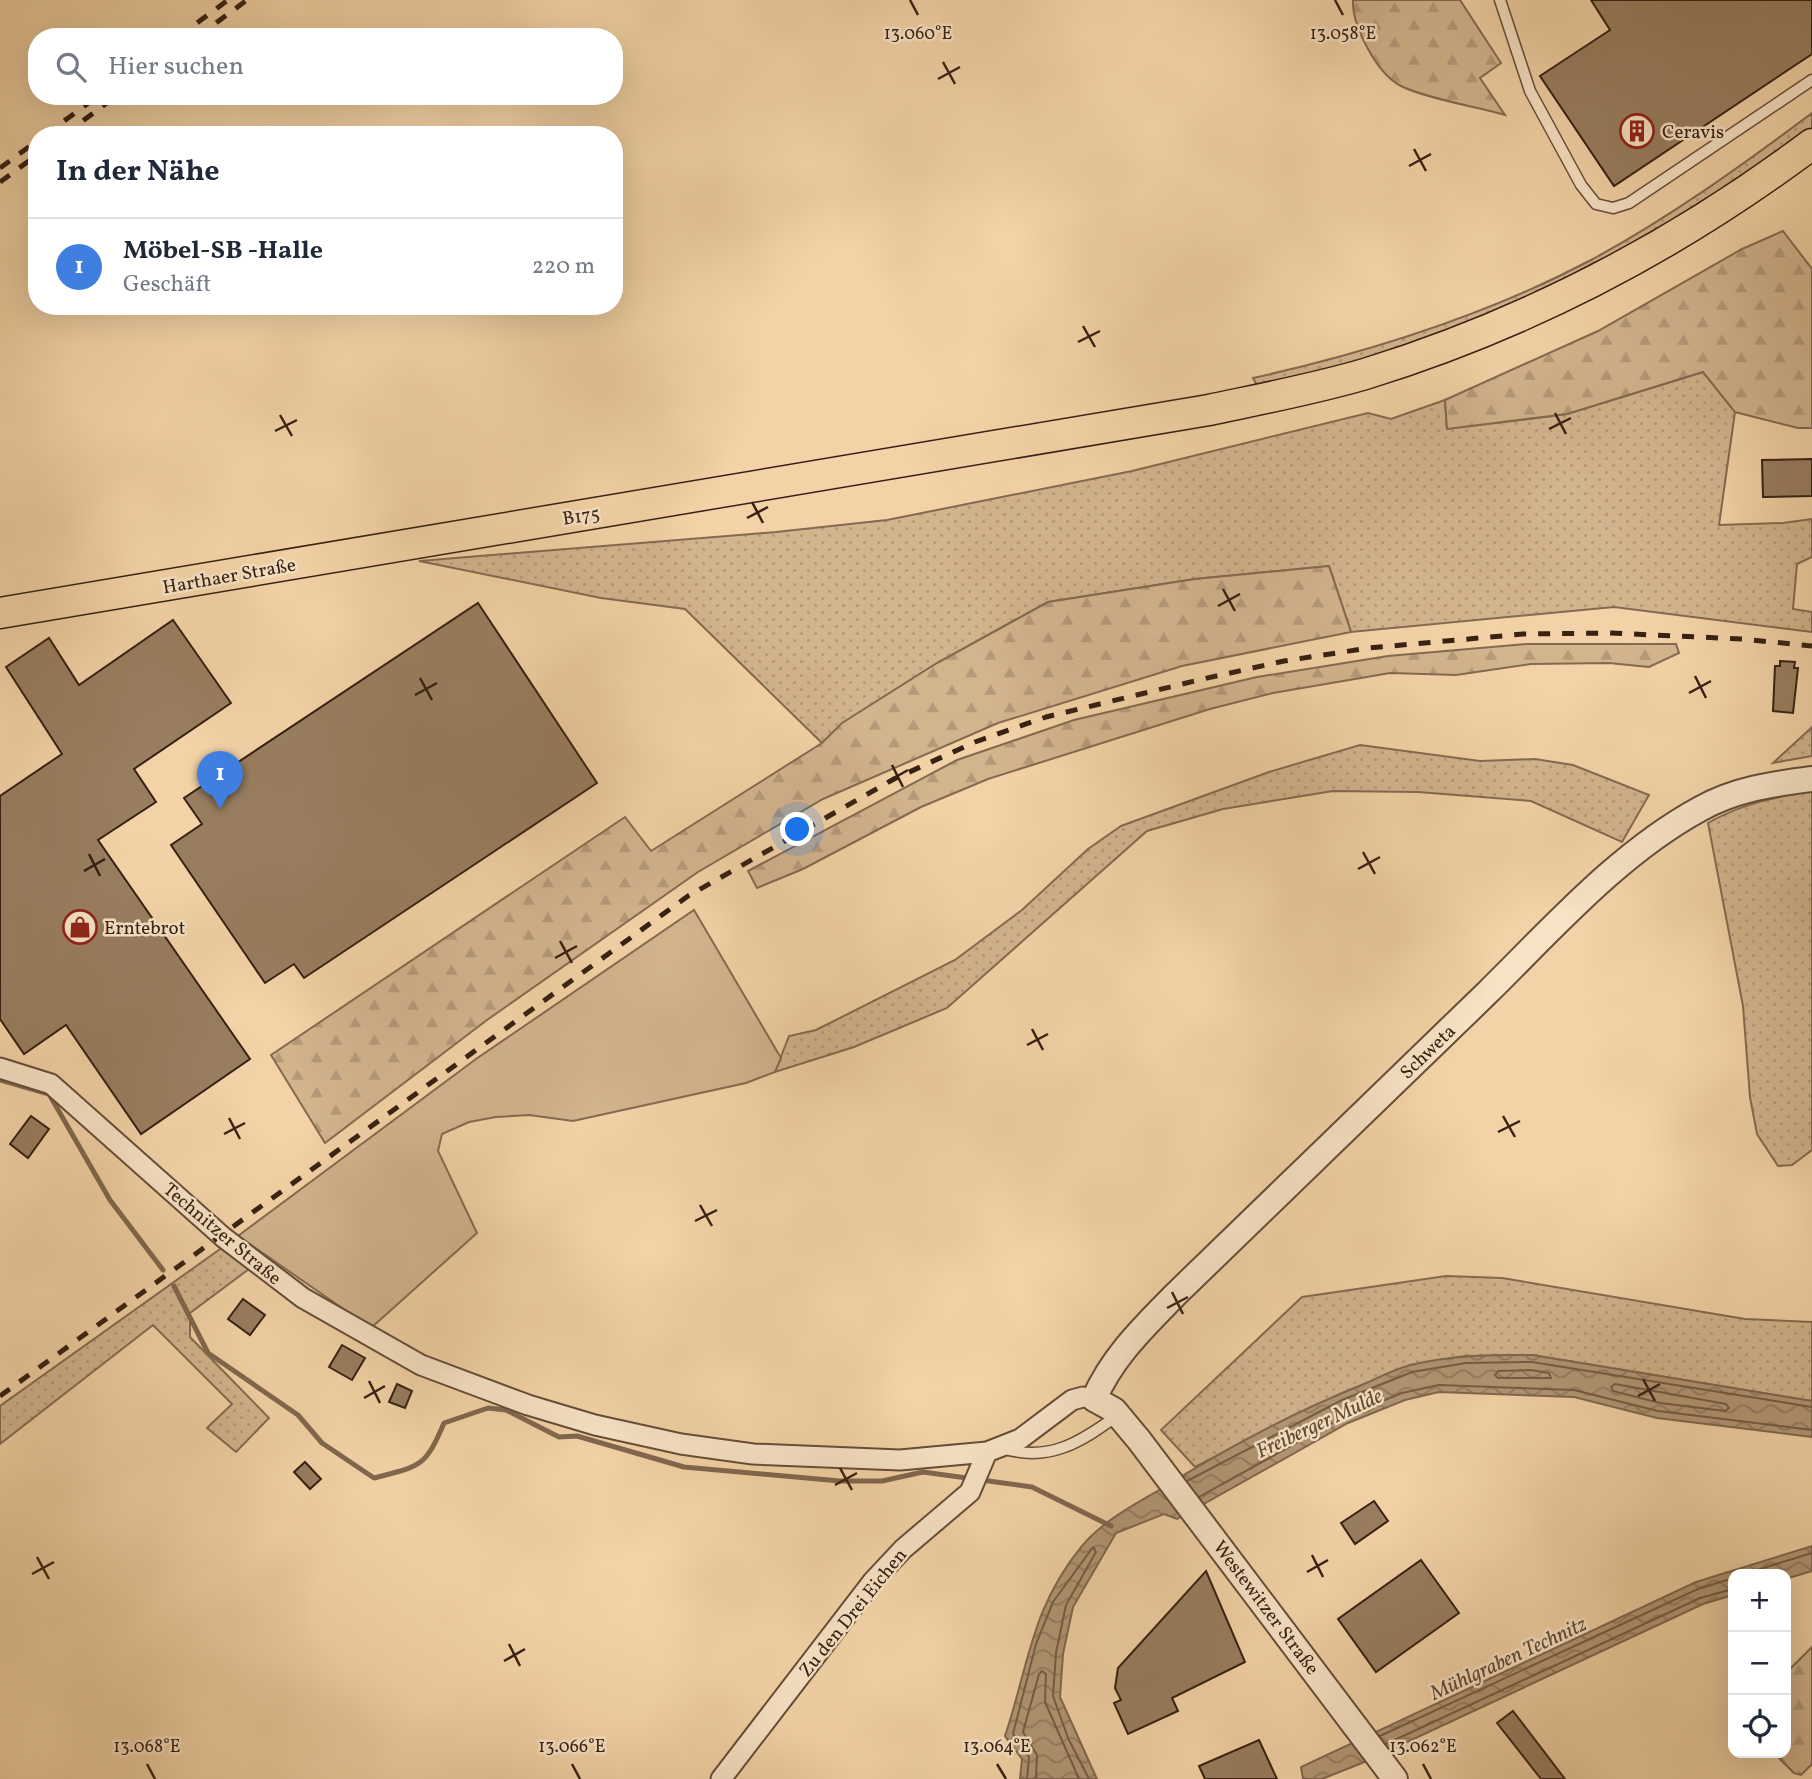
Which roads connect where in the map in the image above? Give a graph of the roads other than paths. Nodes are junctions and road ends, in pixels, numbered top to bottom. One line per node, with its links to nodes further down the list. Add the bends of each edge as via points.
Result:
1 (1500, 0): 2 (lane, via 1530,91 1596,204 1613,208 1629,203)
2 (1812, 80)
3 (1812, 144): 4 (main road, B175, via 1731,202 1577,291 1484,332 1361,375 1209,410)
4 (458, 535): 5 (main road, Harthaer Straße)
5 (0, 612)
6 (1812, 779): 8 (street, Schweta, via 1730,795 1669,827 1639,851 1547,934 1166,1304 1122,1351)
7 (0, 1068): 10 (street, Technitzer Straße, via 51,1084 223,1237 303,1298 421,1365 460,1380 595,1425 753,1454 900,1460)
8 (1094, 1399): 9 (street, Westewitzer Straße); 10 (street, via 1072,1400 1020,1439)
9 (1118, 1415): 10 (lane, via 1087,1437 1048,1453); 12 (street, Westewitzer Straße)
10 (994, 1450): 11 (street, Zu den Drei Eichen, via 974,1483 873,1581)
11 (722, 1779)
12 (1395, 1779)

